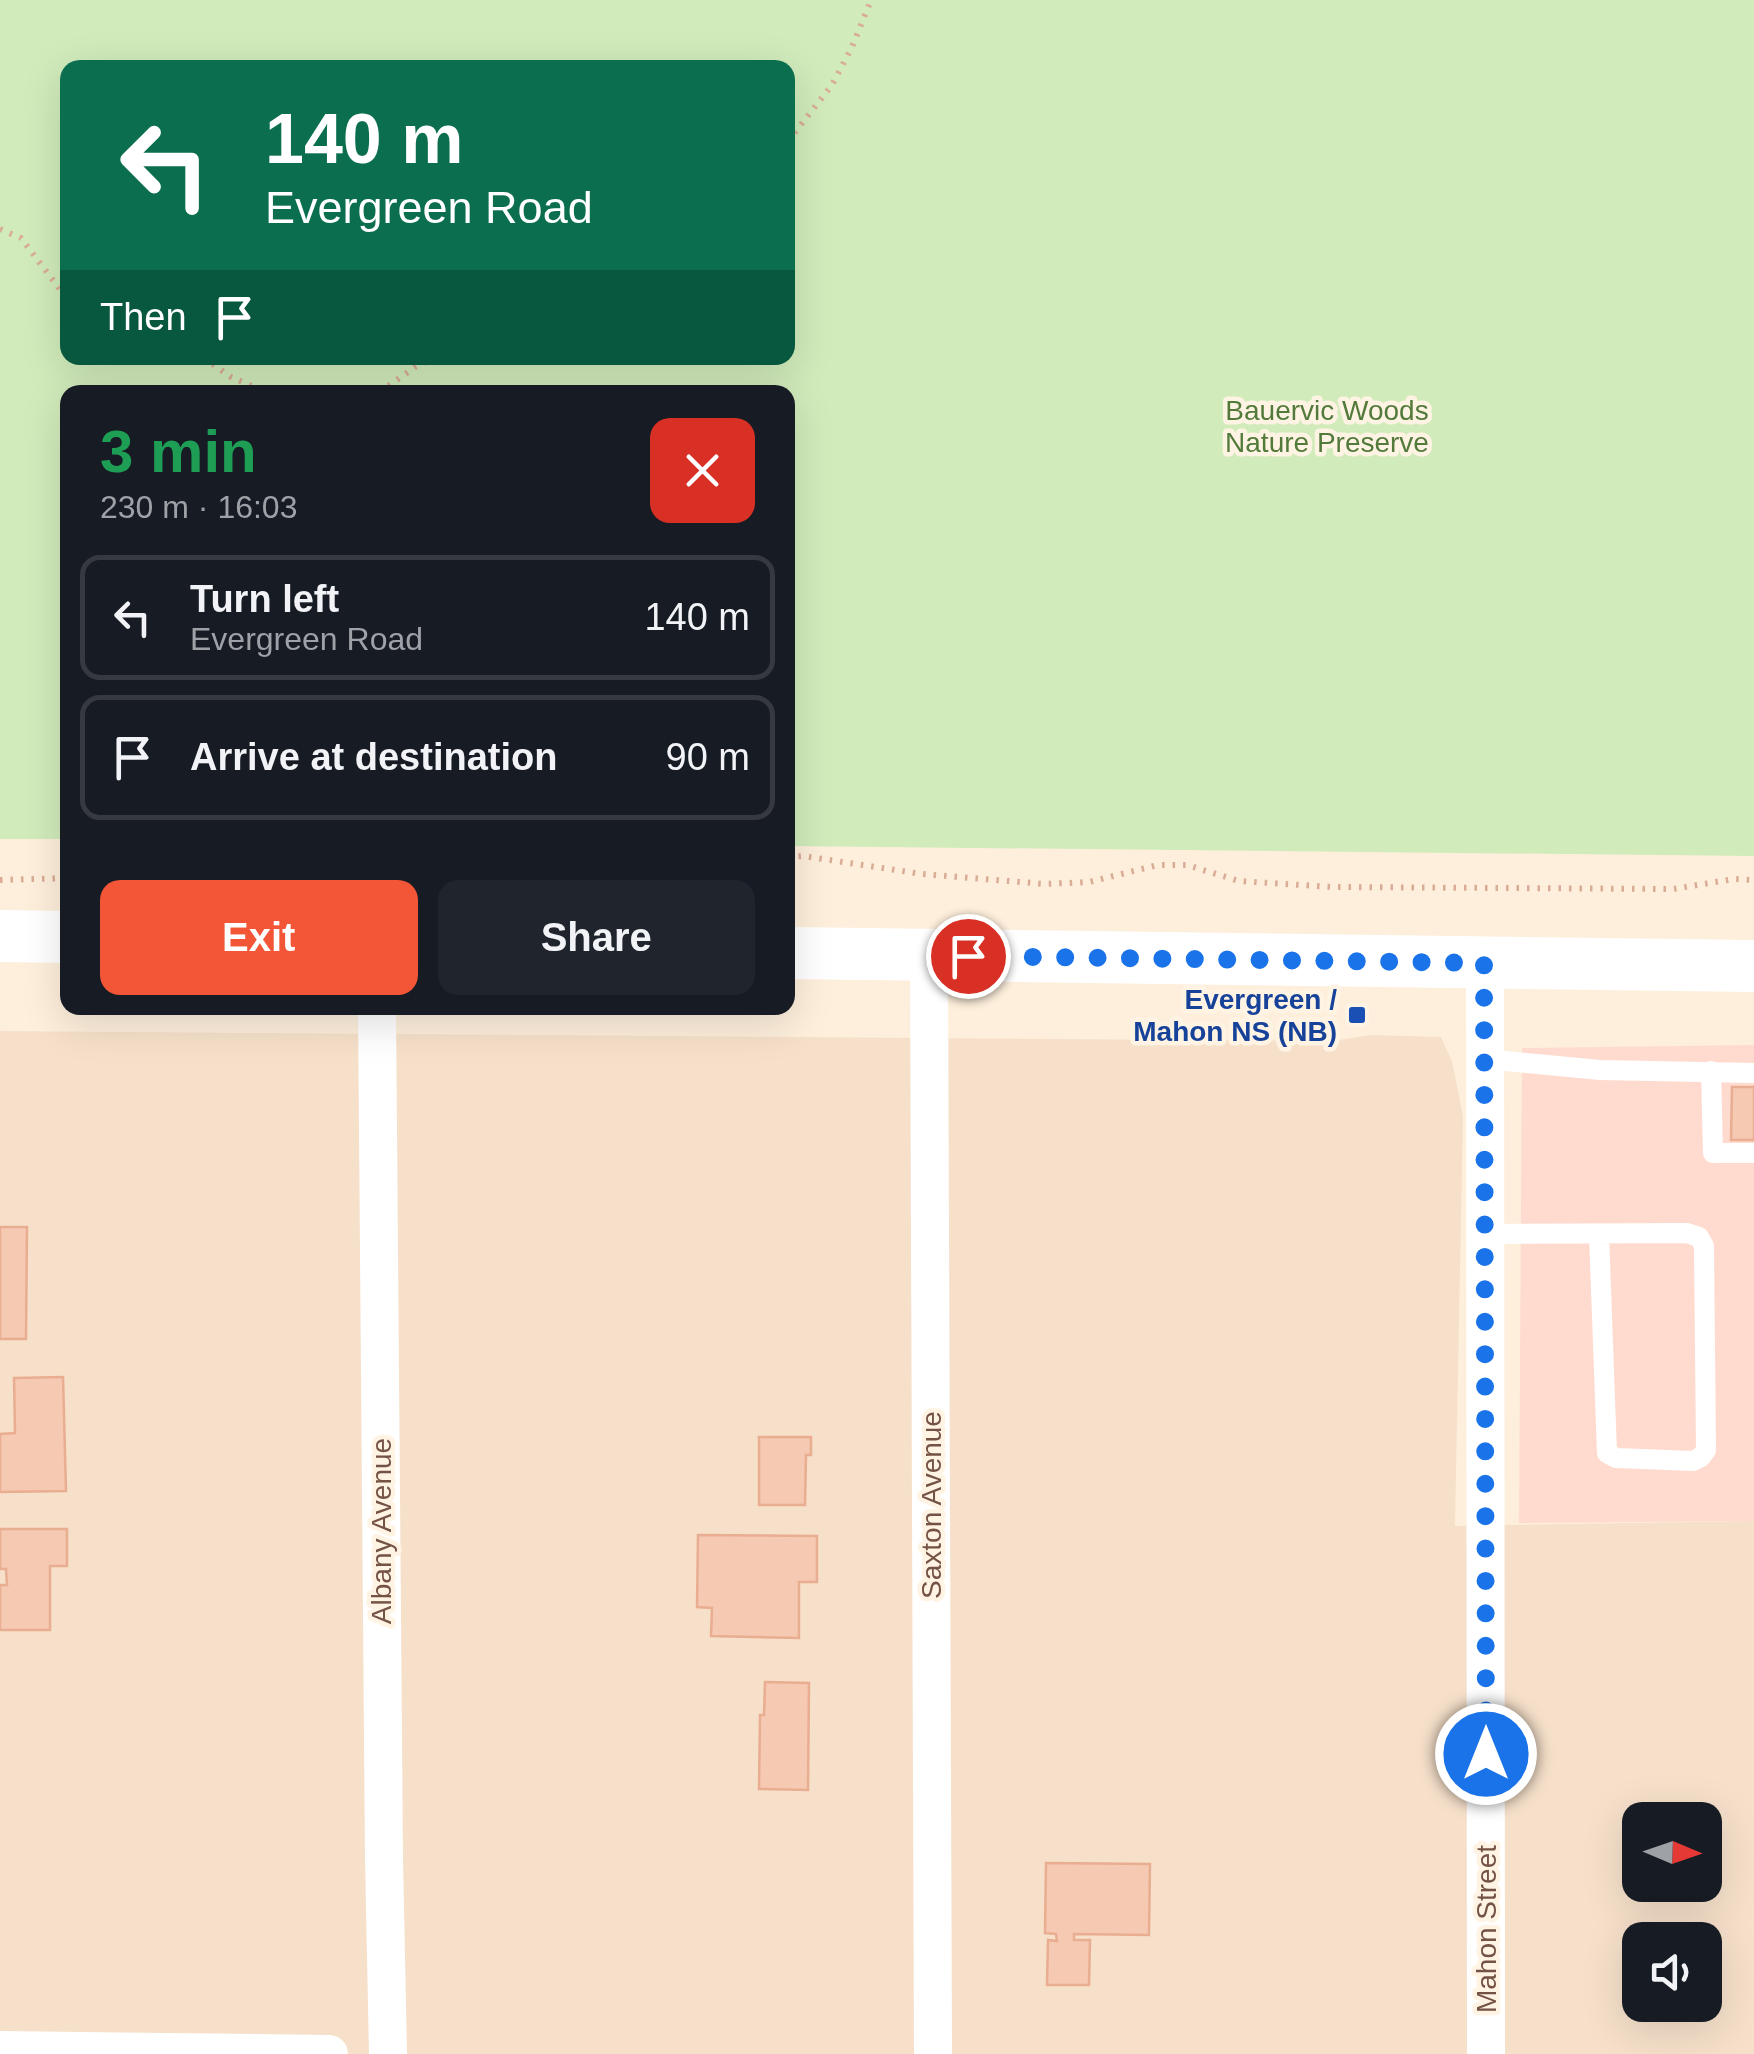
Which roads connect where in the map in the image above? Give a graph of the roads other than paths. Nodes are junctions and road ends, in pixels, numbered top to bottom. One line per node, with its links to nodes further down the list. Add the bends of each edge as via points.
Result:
1 (0, 936): 2 (main road)
2 (60, 937)
3 (795, 954): 4 (main road)
4 (929, 956): 5 (main road); 17 (street, Saxton Avenue)
5 (1484, 963): 6 (main road); 8 (street, Mahon Street)
6 (1754, 966)
7 (377, 1015): 16 (street, Albany Avenue)
8 (1484, 1059): 9 (lane); 12 (street, Mahon Street)
9 (1710, 1071): 10 (lane); 11 (lane, via 1713,1153)
10 (1754, 1073)
11 (1754, 1153)
12 (1486, 1234): 13 (lane); 18 (street, Mahon Street)
13 (1599, 1234): 13 (lane, via 1686,1234 1704,1246 1706,1450 1693,1461 1606,1452)
14 (0, 2050): 15 (street)
15 (328, 2054)
16 (388, 2054)
17 (932, 2054)
18 (1486, 2054)

